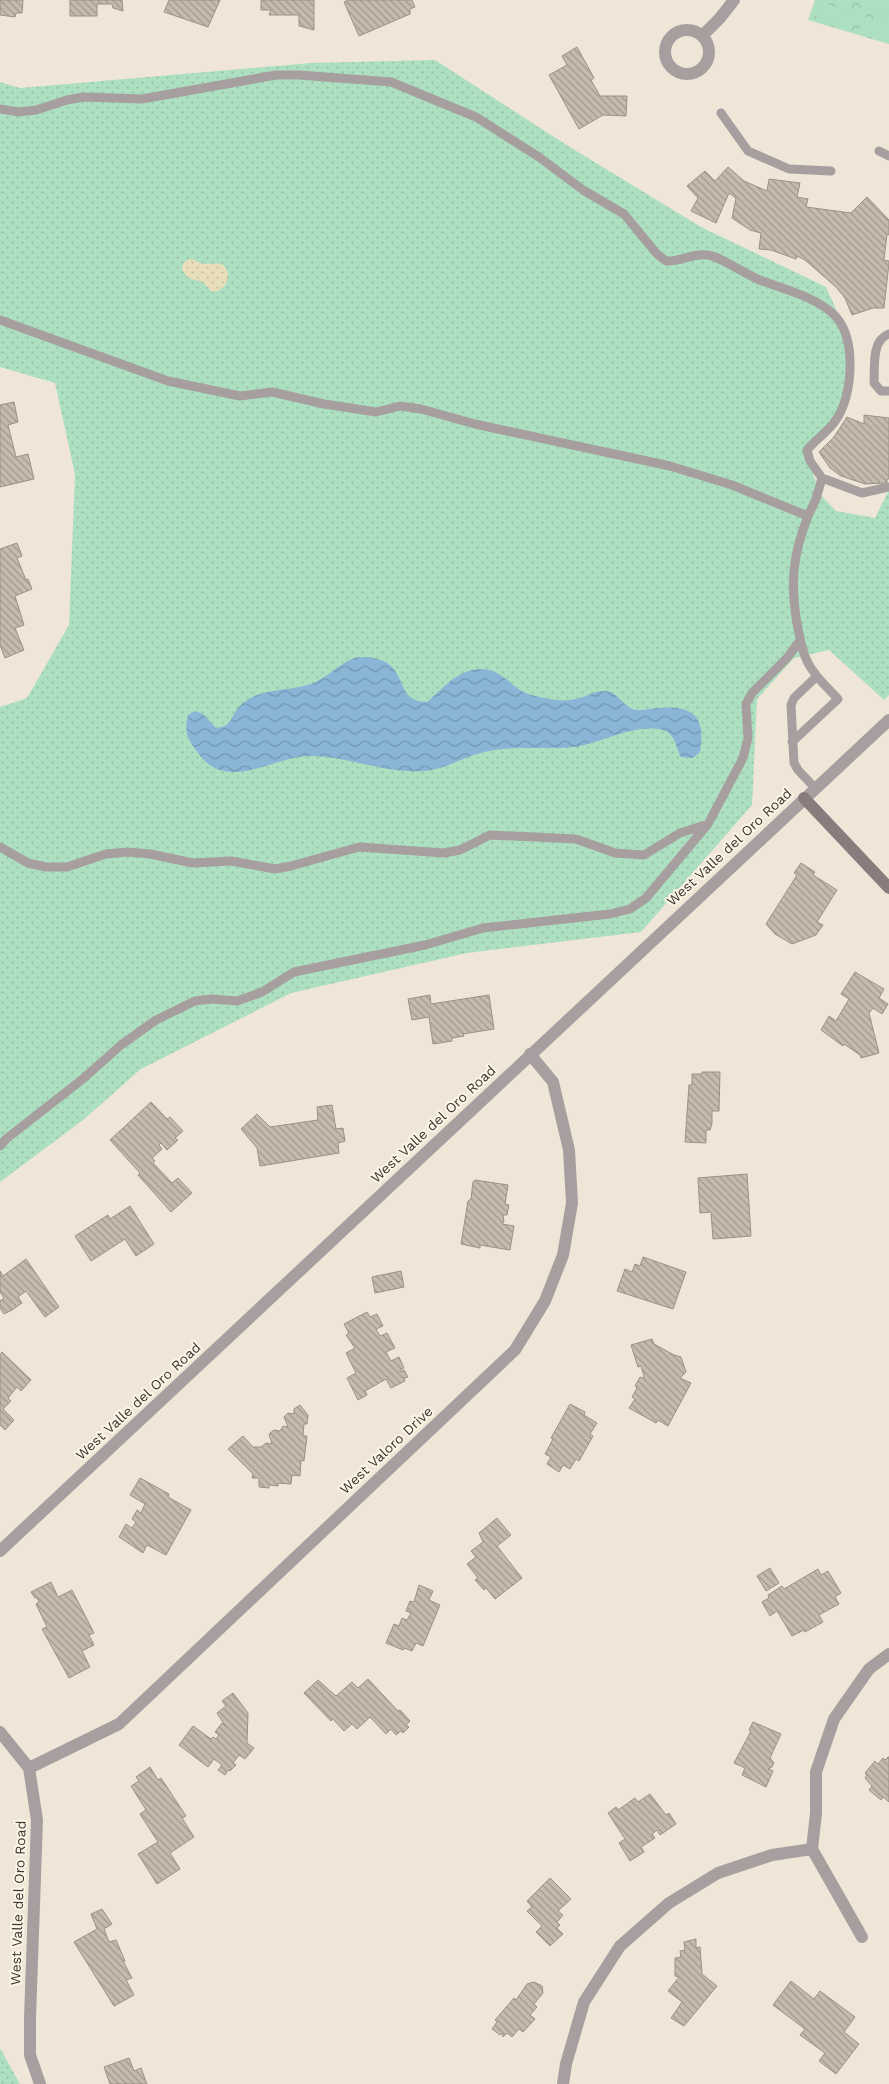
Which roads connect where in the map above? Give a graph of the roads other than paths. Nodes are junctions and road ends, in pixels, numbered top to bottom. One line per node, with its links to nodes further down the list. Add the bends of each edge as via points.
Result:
1 (734, 0): 2 (street)
2 (702, 36)
3 (0, 109): 11 (lane, via 36,110 84,97 142,99 276,75 298,75 391,82 476,117 624,214 656,254 666,261 697,254 709,255 746,275 807,298 838,318 848,341 850,381 837,419 807,450 810,461)
4 (721, 113): 7 (lane, via 748,151 790,168)
5 (879, 151): 6 (lane)
6 (889, 156)
7 (831, 171)
8 (0, 320): 13 (lane, via 168,381 240,396 272,392 376,412 400,406 421,409 475,424 670,466 732,485)
9 (889, 334): 10 (lane, via 877,344 874,383 882,391)
10 (889, 391)
11 (822, 478): 12 (lane, via 862,494); 13 (lane)
12 (889, 487)
13 (808, 516): 14 (lane, via 799,539 793,571)
14 (799, 642): 15 (lane); 20 (lane, via 752,693 746,704 748,738 743,758)
15 (817, 676): 17 (lane, via 792,702); 17 (lane, via 838,699)
16 (889, 720): 18 (street, West Valle del Oro Road)
17 (792, 742): 18 (lane, via 794,763)
18 (815, 788): 19 (street, West Valle del Oro Road)
19 (804, 798): 22 (street); 23 (street, West Valle del Oro Road)
20 (708, 824): 21 (lane, via 680,833 644,855 615,853 576,839 490,835 460,850 444,853 358,847 275,869 231,861 193,863 127,852 106,854 67,867 46,868 28,863); 24 (lane, via 646,898 630,910 483,928 425,945 294,972 262,992 237,1001 195,1001 156,1020 121,1045)
21 (0, 847)
22 (889, 888)
23 (530, 1054): 25 (street, West Valle del Oro Road); 28 (street, West Valoro Drive, via 553,1082 569,1150 572,1203 563,1255 545,1302 515,1350 119,1724)
24 (0, 1146)
25 (0, 1551)
26 (889, 1654): 29 (street, via 869,1669 834,1719 816,1772)
27 (0, 1732): 28 (street)
28 (29, 1768): 31 (street, West Valle del Oro Road, via 37,1820 30,2055)
29 (812, 1848): 30 (street); 32 (street, via 772,1856 718,1873 669,1903 620,1946 584,2002)
30 (862, 1937)
31 (40, 2084)
32 (563, 2084)

